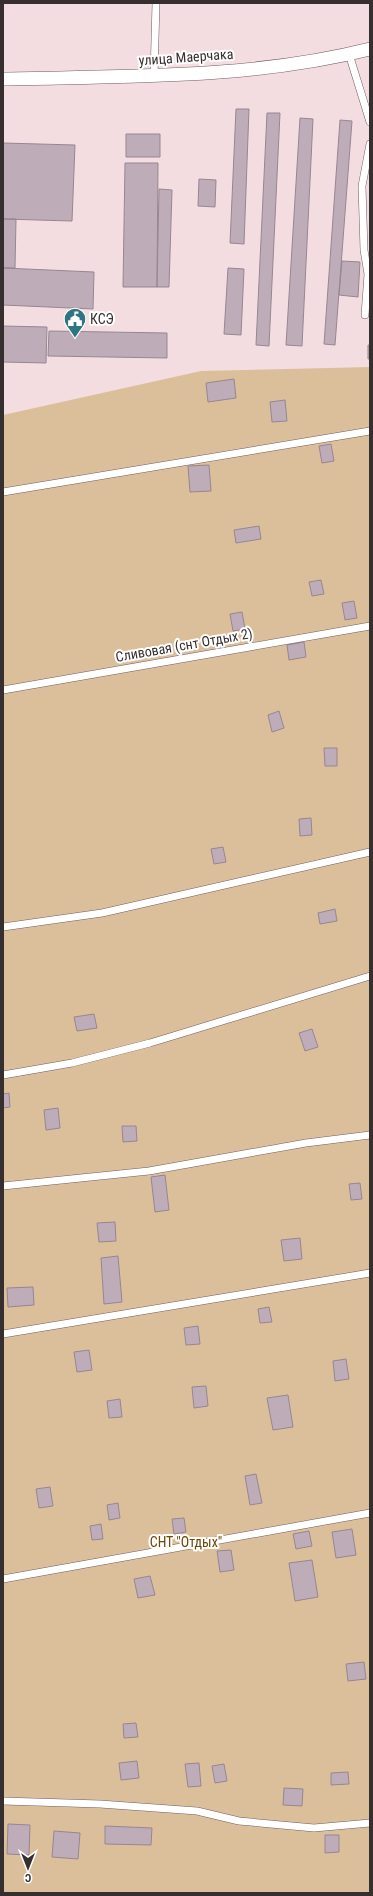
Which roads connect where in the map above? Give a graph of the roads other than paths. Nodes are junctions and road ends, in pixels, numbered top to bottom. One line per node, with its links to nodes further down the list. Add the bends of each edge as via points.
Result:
1 (156, 3): 4 (lane)
2 (370, 49): 3 (street, улица Маерчака)
3 (349, 54): 4 (street, улица Маерчака, via 277,67); 6 (lane)
4 (154, 76): 5 (street, улица Маерчака)
5 (3, 79)
6 (370, 122)
7 (370, 144): 8 (lane, via 362,186 364,250 368,274)
8 (365, 315)
9 (370, 431): 10 (lane)
10 (3, 492)
11 (370, 626): 12 (lane, Сливовая (снт Отдых 2))
12 (3, 690)
13 (370, 852): 14 (lane, via 102,913)
14 (3, 927)
15 (370, 976): 16 (lane, via 150,1043 72,1063)
16 (3, 1075)
17 (370, 1135): 18 (lane, via 306,1143 150,1170)
18 (3, 1186)
19 (370, 1273): 20 (lane)
20 (3, 1334)
21 (370, 1513): 22 (lane)
22 (3, 1579)
23 (3, 1801): 24 (lane, via 197,1811 239,1821 314,1828)
24 (370, 1823)

